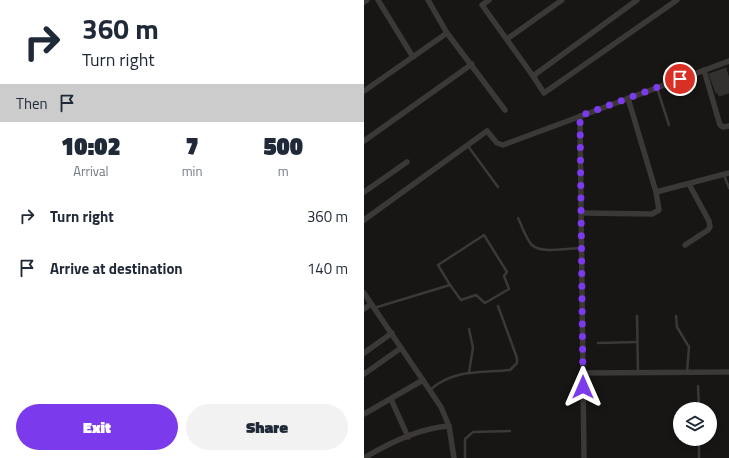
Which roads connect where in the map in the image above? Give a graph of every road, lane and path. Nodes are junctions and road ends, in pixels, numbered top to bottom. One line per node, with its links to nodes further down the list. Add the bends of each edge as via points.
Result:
1 (367, 0): 8 (street)
2 (378, 0): 12 (street)
3 (428, 0): 10 (street)
4 (489, 0): 9 (street)
5 (562, 0): 11 (street)
6 (636, 0): 16 (street)
7 (677, 0): 16 (street, via 544,93)
8 (364, 2)
9 (480, 2): 11 (street)
10 (447, 33): 12 (street); 14 (street)
11 (507, 39): 16 (street)
12 (413, 57): 18 (street)
13 (729, 61): 15 (street)
14 (472, 64): 20 (street); 24 (street)
15 (704, 70): 17 (street); 23 (street, via 720,125)
16 (533, 76)
17 (657, 88): 19 (street); 22 (lane)
18 (364, 91)
19 (628, 98): 21 (street); 32 (street)
20 (505, 110)
21 (580, 116): 25 (street, via 503,145 497,143 487,131); 33 (street)
22 (669, 125)
23 (729, 126)
24 (364, 141)
25 (468, 146): 29 (lane); 35 (street)
26 (407, 162): 31 (street)
27 (726, 174): 28 (street); 30 (lane)
28 (689, 184): 32 (street); 36 (street, via 710,227)
29 (498, 187)
30 (729, 188)
31 (364, 192)
32 (656, 192): 33 (street, via 660,207 657,213)
33 (582, 213): 37 (street)
34 (518, 218): 37 (lane, via 530,243 537,248)
35 (364, 220)
36 (685, 245)
37 (582, 248): 54 (street)
38 (450, 285): 38 (lane, via 438,265 484,235 507,272 504,276 509,289 485,303 476,295 460,300); 40 (lane)
39 (364, 293): 40 (street)
40 (373, 306): 42 (street); 46 (street)
41 (498, 306): 51 (lane, via 517,358 516,363 510,370)
42 (364, 309)
43 (637, 316): 47 (lane)
44 (676, 316): 52 (lane, via 677,327 689,347)
45 (469, 329): 51 (lane, via 474,348)
46 (392, 333): 49 (street); 50 (street)
47 (637, 342): 48 (lane); 55 (lane)
48 (598, 343)
49 (401, 348): 56 (street); 57 (street)
50 (364, 353)
51 (469, 372): 59 (lane, via 450,376)
52 (686, 372): 53 (street); 55 (street)
53 (729, 372)
54 (583, 373): 55 (street); 70 (street)
55 (638, 373)
56 (364, 374)
57 (423, 380): 59 (street); 60 (street)
58 (698, 386): 61 (lane)
59 (431, 389): 63 (street, via 446,415)
60 (392, 399): 62 (street); 65 (street)
61 (698, 402)
62 (364, 414)
63 (449, 426): 65 (street); 68 (street)
64 (510, 431): 69 (lane, via 479,432 469,435 465,439)
65 (408, 437): 67 (street)
66 (699, 446): 71 (lane)
67 (364, 458)
68 (454, 458)
69 (465, 458)
70 (584, 458)
71 (699, 458)

